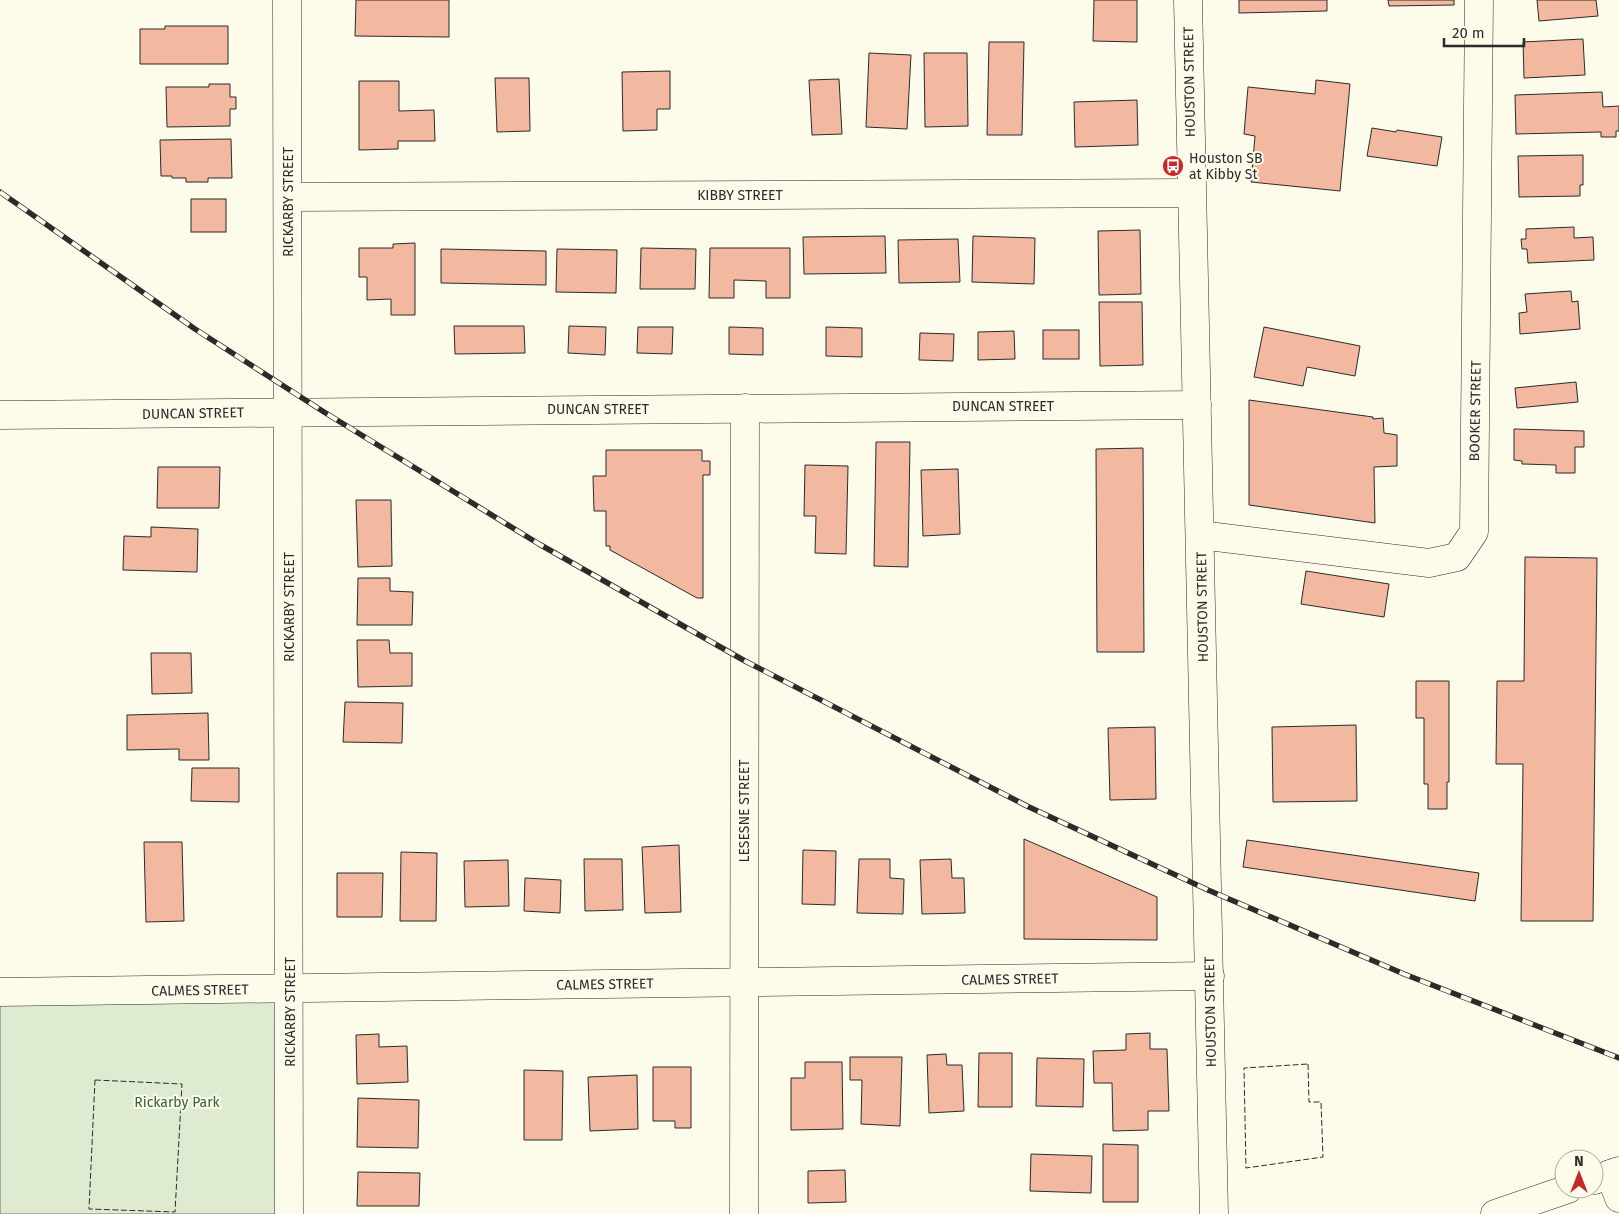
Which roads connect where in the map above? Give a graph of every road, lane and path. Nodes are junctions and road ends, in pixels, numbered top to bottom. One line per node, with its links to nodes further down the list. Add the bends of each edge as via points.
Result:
1 (288, 0): 5 (street, RICKARBY STREET)
2 (1188, 0): 4 (street, HOUSTON STREET)
3 (1479, 0): 10 (street, BOOKER STREET, via 1474,532 1457,557 1429,563)
4 (1191, 193): 5 (street, KIBBY STREET); 6 (street, HOUSTON STREET)
5 (288, 197): 8 (street, RICKARBY STREET)
6 (1197, 404): 7 (street, DUNCAN STREET); 10 (street, HOUSTON STREET)
7 (745, 408): 8 (street, DUNCAN STREET); 12 (street, LESESNE STREET)
8 (289, 413): 9 (street, DUNCAN STREET); 13 (street, RICKARBY STREET)
9 (0, 415)
10 (1200, 535): 11 (street, HOUSTON STREET)
11 (1210, 976): 12 (street, CALMES STREET); 18 (street, HOUSTON STREET)
12 (744, 982): 13 (street, CALMES STREET); 17 (street, LESESNE STREET)
13 (290, 989): 14 (street, CALMES STREET); 16 (street, RICKARBY STREET)
14 (0, 992)
15 (1554, 1194): 19 (street)
16 (289, 1214)
17 (744, 1214)
18 (1214, 1214)
19 (1495, 1214)

